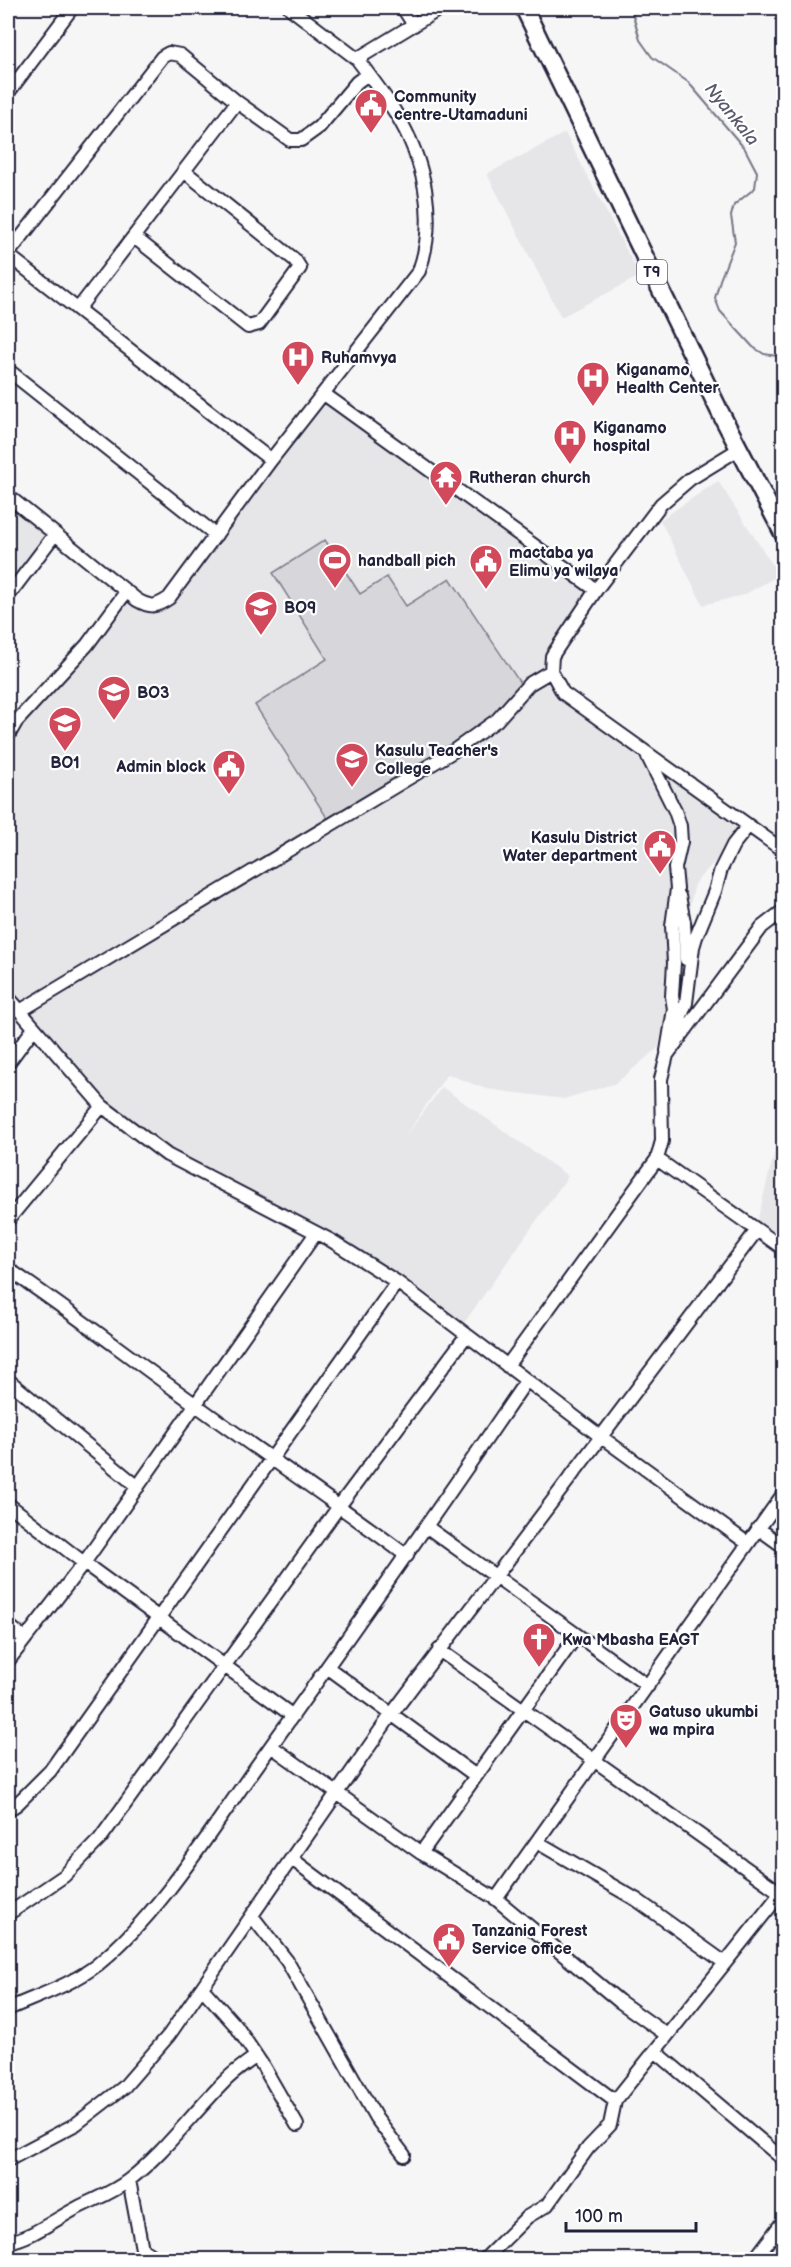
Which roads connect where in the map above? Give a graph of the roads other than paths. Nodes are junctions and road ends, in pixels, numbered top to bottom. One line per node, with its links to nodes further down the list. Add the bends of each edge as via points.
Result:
1 (72, 8): 9 (street)
2 (290, 8): 7 (street)
3 (403, 8): 6 (street)
4 (441, 8): 6 (street)
5 (524, 8): 17 (highway, T9)
6 (414, 25): 7 (street)
7 (357, 59): 8 (street)
8 (368, 74): 10 (street, via 319,127 301,140 290,140); 16 (street, via 396,112 419,160 428,203 426,251 419,271)
9 (8, 93)
10 (237, 102): 11 (street); 13 (street, via 180,55 169,53 162,57)
11 (184, 171): 12 (street); 12 (street, via 296,260 300,268 259,324 248,327)
12 (134, 237): 14 (street)
13 (8, 254): 14 (street)
14 (78, 309): 18 (street)
15 (8, 370): 21 (street)
16 (324, 394): 18 (street); 23 (street)
17 (739, 449): 22 (highway, T9); 23 (street, via 690,479 661,504)
18 (271, 460): 21 (street)
19 (8, 496): 20 (street)
20 (55, 534): 24 (street); 25 (street)
21 (216, 534): 24 (street, via 169,598 157,606 149,607)
22 (783, 535)
23 (596, 590): 26 (street, via 552,656)
24 (126, 592): 27 (street, via 87,645)
25 (8, 596)
26 (551, 671): 29 (street, via 563,693); 36 (street, via 529,684 497,720 452,752)
27 (12, 719): 28 (street)
28 (8, 736)
29 (644, 751): 30 (street); 32 (street, via 680,826)
30 (748, 826): 31 (street); 34 (street, via 733,845 722,869 693,947)
31 (783, 851)
32 (677, 889): 34 (street); 38 (street, via 672,926 674,1009)
33 (783, 910): 38 (street, via 762,927)
34 (690, 971): 38 (street, via 686,1003)
35 (8, 997): 36 (street)
36 (20, 1011): 37 (street)
37 (34, 1028): 39 (street); 40 (street)
38 (668, 1049): 41 (street, via 661,1079 662,1141)
39 (8, 1063)
40 (102, 1106): 42 (street); 44 (street, via 167,1155)
41 (657, 1159): 43 (street); 49 (street)
42 (8, 1220)
43 (757, 1230): 45 (street); 53 (street)
44 (316, 1233): 47 (street); 52 (street)
45 (783, 1249)
46 (8, 1269): 52 (street)
47 (397, 1282): 48 (street); 54 (street)
48 (466, 1335): 49 (street); 58 (street)
49 (507, 1366): 51 (street)
50 (8, 1380): 55 (street)
51 (526, 1381): 53 (street); 59 (street)
52 (195, 1405): 54 (street); 55 (street)
53 (600, 1436): 61 (street); 65 (street)
54 (271, 1458): 58 (street); 66 (street)
55 (138, 1486): 64 (street)
56 (783, 1493): 60 (street)
57 (8, 1504): 64 (street)
58 (340, 1505): 63 (street); 72 (street)
59 (427, 1527): 63 (street); 65 (street)
60 (758, 1528): 61 (street); 62 (street)
61 (747, 1543): 74 (street)
62 (783, 1547)
63 (407, 1556): 73 (street)
64 (84, 1563): 66 (street); 69 (street)
65 (494, 1577): 68 (street); 70 (street)
66 (158, 1618): 72 (street); 82 (street, via 50,1771)
67 (8, 1625): 69 (street)
68 (578, 1635): 74 (street); 75 (street)
69 (25, 1639): 71 (street)
70 (439, 1650): 75 (street); 76 (street)
71 (8, 1661)
72 (224, 1667): 77 (street); 88 (street, via 100,1839 64,1876)
73 (327, 1667): 76 (street); 77 (street)
74 (648, 1686): 79 (street)
75 (525, 1710): 79 (street); 80 (street)
76 (391, 1715): 80 (street); 81 (street)
77 (293, 1716): 78 (street)
78 (271, 1746): 81 (street); 92 (street, via 175,1880 125,1940 95,1966 60,1987)
79 (595, 1761): 83 (street); 86 (street)
80 (476, 1776): 84 (street)
81 (338, 1794): 84 (street); 85 (street)
82 (8, 1810)
83 (537, 1842): 87 (street); 90 (street, via 637,1900)
84 (421, 1853): 87 (street)
85 (292, 1859): 89 (street); 96 (street)
86 (782, 1891): 90 (street)
87 (496, 1899): 93 (street, via 618,2001)
88 (8, 1914)
89 (252, 1916): 91 (street); 98 (street, via 287,1960 376,2118)
90 (725, 1963): 93 (street)
91 (202, 1988): 95 (street); 99 (street, via 169,2035 124,2087 76,2124)
92 (8, 2009)
93 (667, 2035): 94 (street)
94 (654, 2050): 96 (street); 100 (street)
95 (256, 2056): 97 (street); 101 (street, via 225,2080)
96 (615, 2101): 105 (street, via 610,2125 588,2148 547,2205 527,2217)
97 (297, 2125)
98 (404, 2155)
99 (8, 2160)
100 (783, 2160)
101 (129, 2180): 103 (street, via 105,2196); 104 (street, via 142,2249)
102 (783, 2220): 106 (street)
103 (8, 2242)
104 (151, 2258)
105 (484, 2259)
106 (754, 2259)

